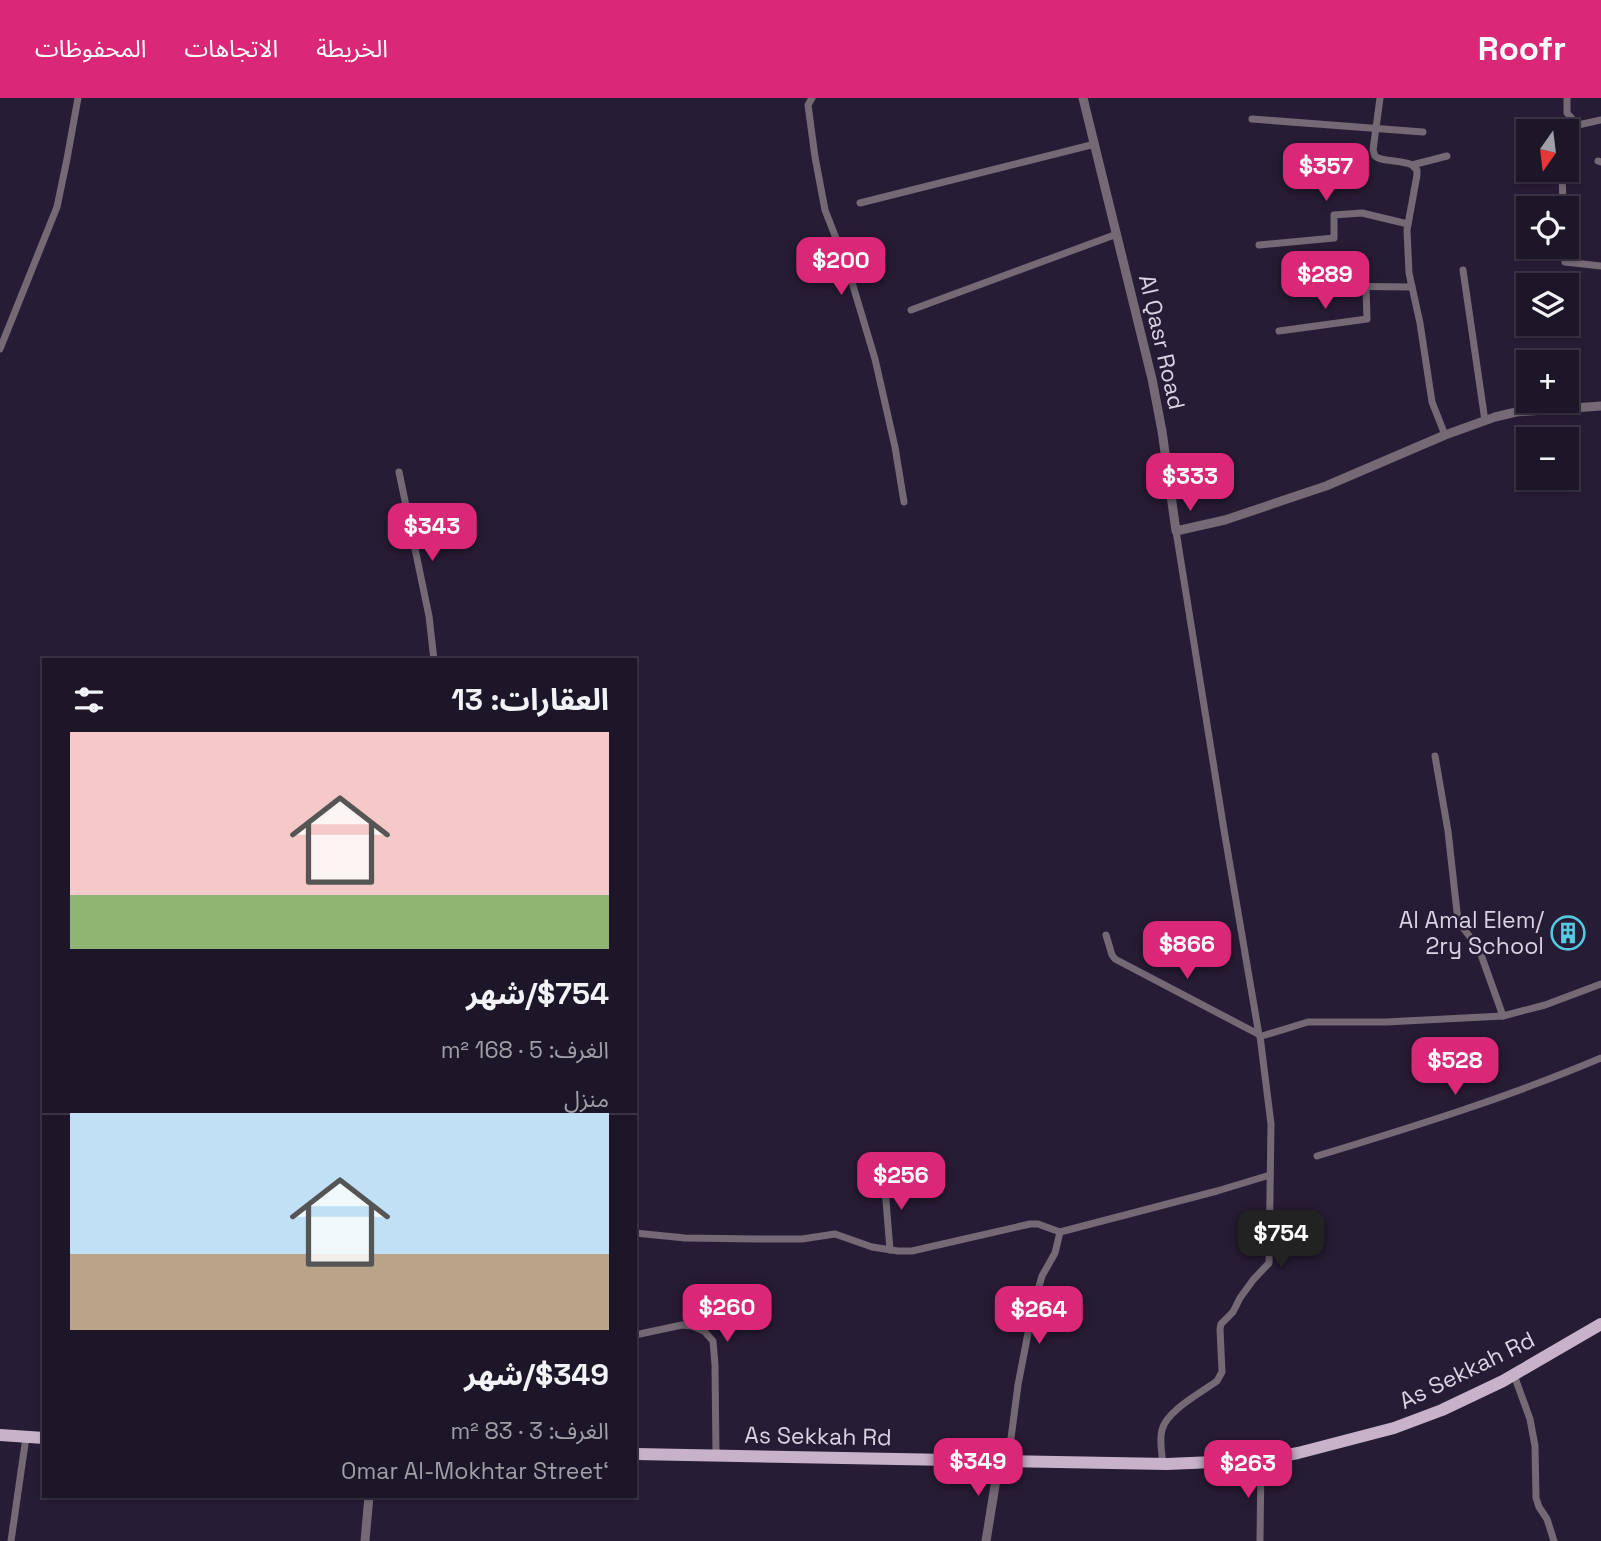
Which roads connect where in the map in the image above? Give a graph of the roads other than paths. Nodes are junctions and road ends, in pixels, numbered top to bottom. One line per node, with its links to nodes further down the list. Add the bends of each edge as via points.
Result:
1 (78, 98): 25 (street, via 57,207)
2 (812, 98): 30 (street, via 808,105 825,210 875,359)
3 (1083, 98): 10 (street, Al Qasr Road)
4 (1380, 98): 8 (street)
5 (1567, 98): 7 (street, via 1567,113 1578,125)
6 (1252, 119): 8 (street)
7 (1601, 120)
8 (1376, 128): 9 (street); 12 (street, via 1375,156)
9 (1423, 132)
10 (1095, 144): 13 (street); 15 (street, Al Qasr Road)
11 (1447, 156): 12 (street)
12 (1412, 165): 14 (street, via 1417,170)
13 (860, 203)
14 (1408, 224): 16 (street, via 1362,213 1334,215 1334,238); 21 (street)
15 (1117, 234): 23 (street); 31 (street, Al Qasr Road, via 1152,379)
16 (1259, 245)
17 (1565, 259): 18 (street)
18 (1601, 266)
19 (1463, 270): 27 (street)
20 (1321, 286): 22 (street)
21 (1412, 287): 22 (street); 28 (street, via 1432,402)
22 (1366, 288): 24 (street, via 1367,319)
23 (911, 310)
24 (1279, 331)
25 (0, 349)
26 (1601, 405): 27 (street, via 1516,412)
27 (1485, 421): 28 (street)
28 (1445, 435): 31 (street, via 1326,486 1225,520)
29 (399, 471): 32 (street)
30 (904, 502)
31 (1176, 531): 37 (street)
32 (434, 658)
33 (1435, 756): 36 (street, via 1458,920 1479,949)
34 (1107, 935): 37 (street, via 1115,959)
35 (1601, 984): 36 (street)
36 (1503, 1016): 37 (street, via 1308,1022)
37 (1259, 1035): 40 (street, via 1271,1124)
38 (1601, 1058): 39 (street, via 1456,1112)
39 (1317, 1156)
40 (1270, 1175): 42 (street); 55 (street, via 1269,1263 1221,1324 1221,1377 1165,1423 1161,1433)
41 (884, 1176): 44 (street)
42 (1060, 1232): 44 (street, via 1030,1224 923,1249); 54 (street, via 1033,1307)
43 (637, 1233): 44 (street, via 758,1239 835,1234)
44 (890, 1250)
45 (1601, 1324): 47 (main road, As Sekkah Rd)
46 (637, 1335): 52 (street, via 692,1325 713,1340)
47 (1514, 1375): 53 (main road, As Sekkah Rd, via 1394,1428); 61 (street, via 1535,1446 1536,1498)
48 (0, 1435): 49 (main road)
49 (26, 1437): 50 (main road); 57 (street)
50 (42, 1438)
51 (637, 1454): 52 (main road, As Sekkah Rd)
52 (716, 1455): 54 (main road, As Sekkah Rd)
53 (1262, 1460): 55 (main road, As Sekkah Rd); 60 (street)
54 (1003, 1461): 55 (main road, As Sekkah Rd); 59 (street)
55 (1163, 1464)
56 (369, 1498): 58 (street)
57 (11, 1541)
58 (365, 1541)
59 (986, 1541)
60 (1260, 1541)
61 (1554, 1541)

